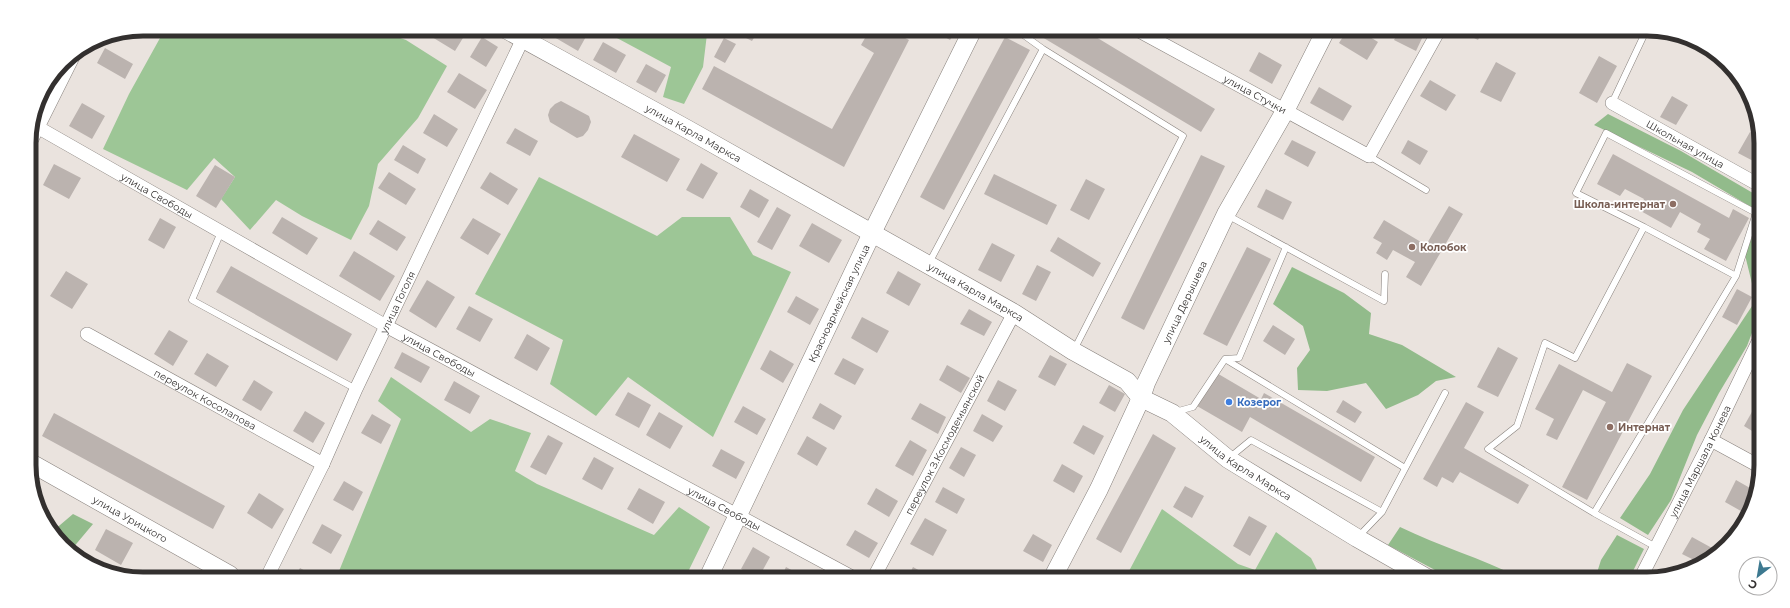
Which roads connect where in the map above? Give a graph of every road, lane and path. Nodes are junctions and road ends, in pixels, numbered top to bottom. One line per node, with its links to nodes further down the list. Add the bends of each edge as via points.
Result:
1 (524, 36): 29 (street, улица Гоголя)
2 (528, 36): 23 (street, улица Карла Маркса)
3 (970, 36): 23 (street, Красноармейская улица)
4 (1025, 36): 9 (lane)
5 (1148, 36): 12 (street, улица Стучки)
6 (1323, 36): 12 (street, улица Дерышева)
7 (1436, 36): 15 (street)
8 (1644, 36): 11 (lane)
9 (1043, 49): 25 (lane); 32 (lane, via 1183,136)
10 (65, 71): 13 (street)
11 (1612, 103): 16 (street, Школьная улица)
12 (1285, 111): 15 (street, улица Стучки); 19 (street, улица Дерышева)
13 (40, 117)
14 (38, 126): 22 (street, улица Свободы)
15 (1369, 156): 17 (lane)
16 (1754, 183)
17 (1426, 190)
18 (1754, 212): 21 (lane, via 1606,133 1576,193)
19 (1226, 214): 24 (lane); 36 (street, улица Дерышева)
20 (1754, 219): 27 (lane)
21 (1644, 227): 27 (lane); 45 (lane, via 1575,358 1545,343 1517,426 1488,449)
22 (222, 231): 29 (street, улица Свободы); 34 (lane, via 192,300)
23 (872, 234): 25 (street, улица Карла Маркса); 46 (street, Красноармейская улица)
24 (1286, 247): 26 (lane, via 1384,300); 33 (lane, via 1239,358)
25 (928, 264): 28 (street, улица Карла Маркса)
26 (1385, 274)
27 (1736, 276): 45 (lane)
28 (1014, 313): 32 (street, улица Карла Маркса); 53 (street, переулок З.Космодемьянской)
29 (386, 326): 34 (street, улица Гоголя); 46 (street, улица Свободы)
30 (87, 334): 41 (street, переулок Косолапова)
31 (1754, 350): 38 (street, улица Маршала Конева)
32 (1073, 351): 36 (street, улица Карла Маркса, via 1127,381)
33 (1225, 360): 37 (lane, via 1193,407); 43 (lane)
34 (356, 389): 41 (street, улица Гоголя)
35 (1445, 393): 43 (lane)
36 (1141, 398): 37 (street, улица Карла Маркса); 54 (street, улица Дерышева, via 1099,489)
37 (1172, 413): 39 (street, улица Карла Маркса)
38 (1711, 440): 40 (street); 48 (street, улица Маршала Конева)
39 (1228, 459): 44 (lane, via 1251,440); 47 (street, улица Карла Маркса)
40 (1754, 462)
41 (323, 464): 50 (street, улица Гоголя)
42 (36, 466): 49 (street, улица Урицкого)
43 (1405, 468): 44 (lane)
44 (1382, 512): 47 (lane)
45 (1594, 514): 48 (lane)
46 (738, 516): 51 (street, Красноармейская улица); 52 (street, улица Свободы)
47 (1356, 538): 55 (street, улица Карла Маркса)
48 (1656, 547): 56 (street, улица Маршала Конева)
49 (225, 572)
50 (269, 572)
51 (711, 572)
52 (843, 572)
53 (877, 572)
54 (1056, 572)
55 (1416, 572)
56 (1644, 572)

